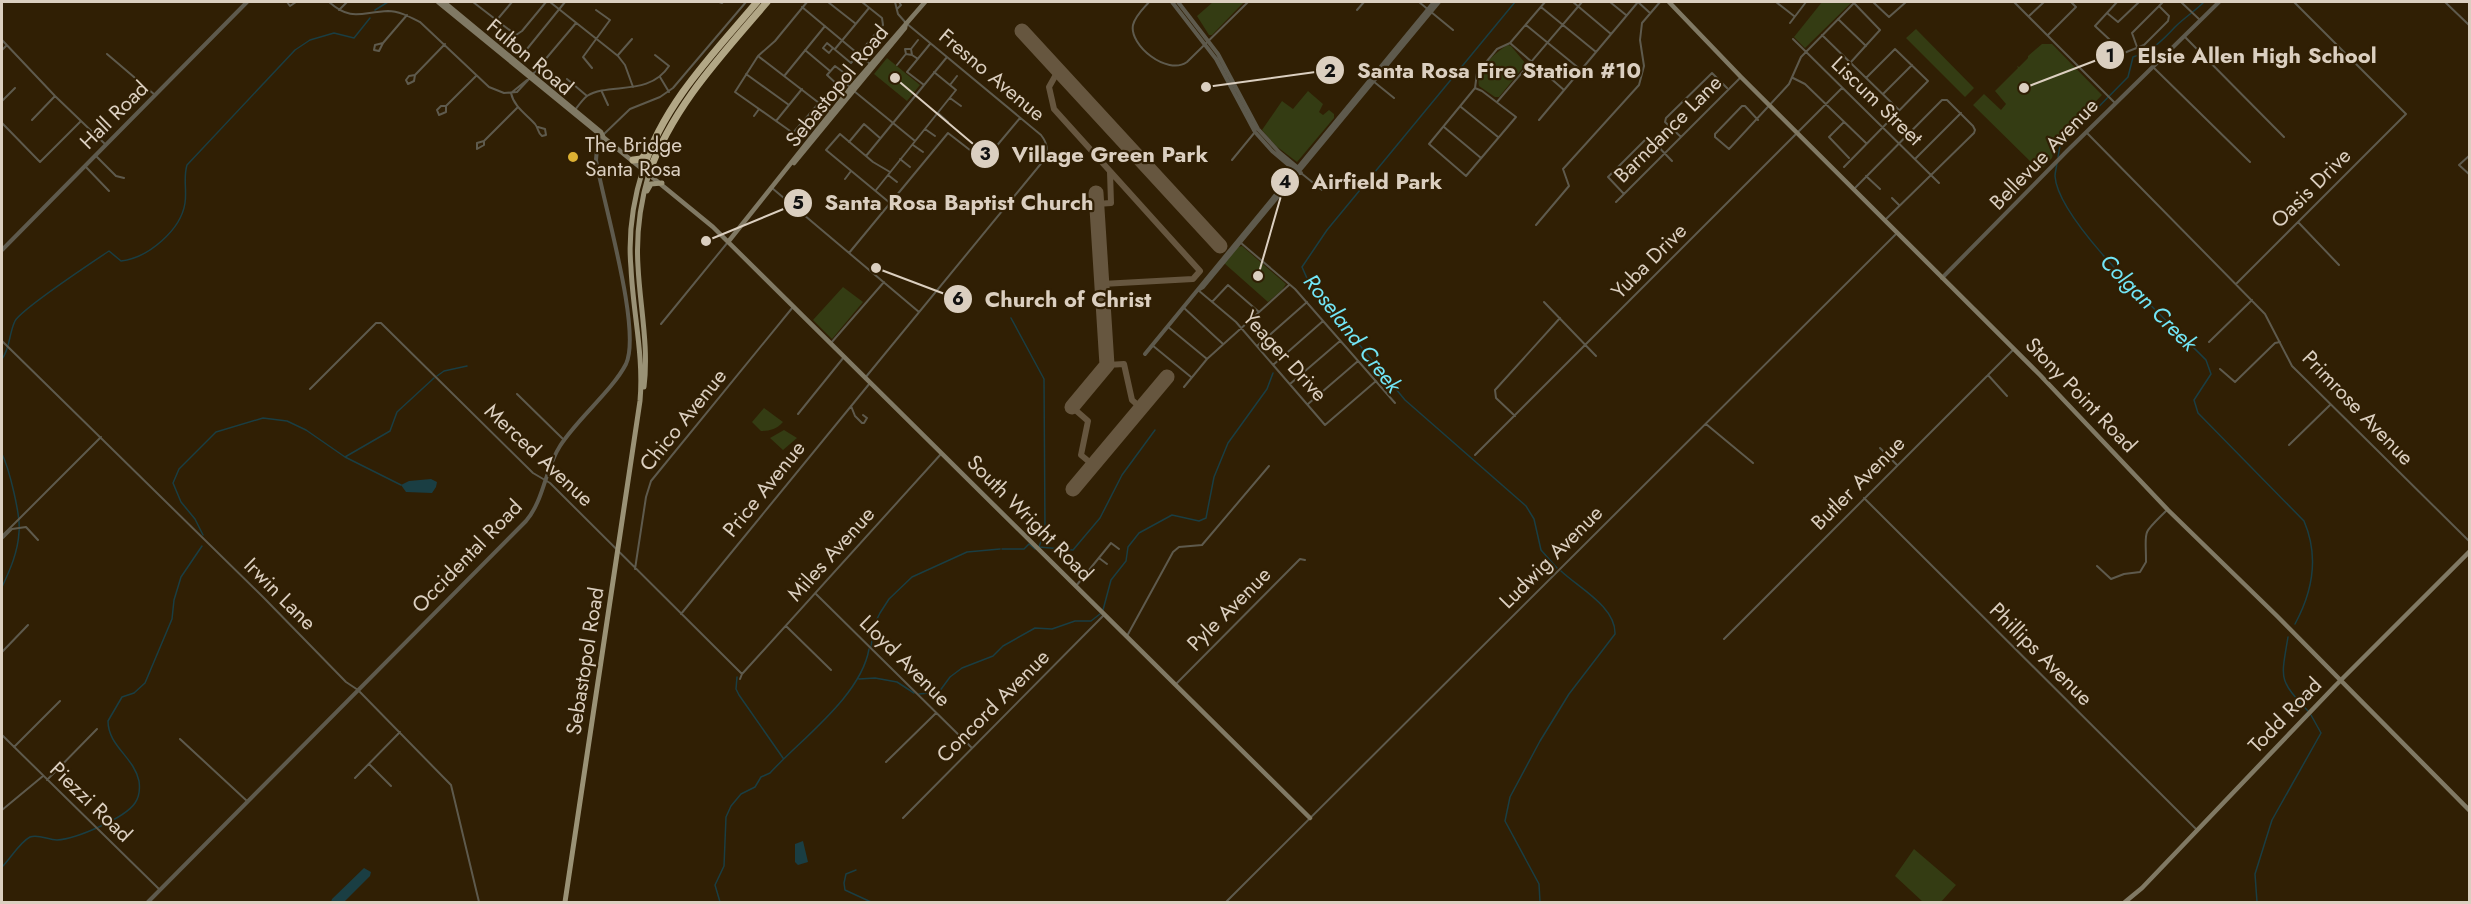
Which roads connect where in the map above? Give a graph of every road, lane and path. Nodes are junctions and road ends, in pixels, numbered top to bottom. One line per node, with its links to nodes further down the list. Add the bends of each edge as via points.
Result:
1 (248, 2): 148 (street, Hall Road)
2 (287, 2): 3 (street, via 290,6)
3 (296, 2)
4 (329, 2): 55 (street)
5 (347, 2): 55 (street)
6 (438, 2): 126 (main road, Fulton Road)
7 (444, 2): 126 (main road, Fulton Road)
8 (476, 2): 67 (street)
9 (512, 2): 67 (street)
10 (548, 2): 54 (street); 67 (street, via 516,35)
11 (565, 2): 54 (street)
12 (747, 2): 145 (street)
13 (757, 2): 201 (highway, via 679,96)
14 (767, 2): 219 (highway, via 684,102)
15 (807, 2): 52 (street)
16 (828, 2): 71 (street)
17 (862, 2): 53 (street)
18 (897, 2): 70 (street, Fresno Avenue)
19 (925, 2): 70 (main road, Sebastopol Road)
20 (1149, 2): 87 (street, via 1134,21 1133,34 1139,45 1161,63 1183,65)
21 (1172, 2): 87 (street)
22 (1178, 2): 87 (street)
23 (1248, 2): 87 (street)
24 (1364, 2): 57 (street)
25 (1419, 2): 58 (street)
26 (1434, 2): 58 (street)
27 (1439, 2): 58 (street)
28 (1545, 2): 51 (street)
29 (1573, 2): 49 (street)
30 (1582, 2): 49 (street)
31 (1610, 2): 62 (street)
32 (1660, 2): 59 (street)
33 (1670, 2): 128 (main road, Stony Point Road)
34 (1776, 2): 63 (street)
35 (1806, 2): 63 (street)
36 (1855, 2): 65 (street); 94 (street, via 1880,30)
37 (1873, 2): 38 (street, via 1889,17)
38 (1906, 2)
39 (2014, 2): 64 (street)
40 (2044, 2): 64 (street)
41 (2071, 2): 79 (street, via 2076,7)
42 (2117, 2): 60 (street)
43 (2139, 2): 60 (street, via 2118,22)
44 (2163, 2): 50 (street)
45 (2181, 2): 66 (street)
46 (2219, 2): 66 (street, Bellevue Avenue)
47 (2294, 2): 243 (street, Oasis Drive, via 2406,114)
48 (2445, 2): 75 (street)
49 (1578, 6): 72 (street); 77 (street)
50 (2159, 6): 95 (street, via 2132,33); 95 (street, via 2169,20)
51 (1541, 7): 72 (street); 73 (street)
52 (802, 8): 74 (street); 108 (street)
53 (869, 8): 71 (street); 103 (street, via 884,21)
54 (559, 9): 69 (street); 96 (street)
55 (339, 10): 61 (street, via 347,15 388,11)
56 (596, 10): 81 (street, via 610,20)
57 (1357, 10)
58 (1430, 10): 76 (street); 133 (street); 218 (street)
59 (1650, 13): 62 (street, via 1638,2); 244 (street, via 1642,23 1640,39 1642,80 1563,169 1569,186)
60 (2106, 13): 95 (street, via 2096,26 2123,52)
61 (407, 15): 89 (street); 91 (street)
62 (1626, 15): 77 (street)
63 (1794, 16): 68 (street)
64 (2029, 16): 79 (street)
65 (1838, 19): 78 (street); 94 (street)
66 (2200, 20): 80 (street, Bellevue Avenue)
67 (496, 21)
68 (1790, 22)
69 (576, 23): 81 (street); 126 (street)
70 (906, 23): 92 (street, Fresno Avenue); 113 (main road, Sebastopol Road)
71 (856, 24): 85 (street)
72 (1563, 24): 88 (street); 100 (street)
73 (1526, 25): 88 (street); 90 (street)
74 (825, 26): 85 (street); 99 (street)
75 (2469, 26)
76 (1454, 30)
77 (1611, 34): 100 (street)
78 (1822, 35): 101 (street); 112 (street)
79 (2048, 36): 156 (street)
80 (2184, 36): 116 (street, Bellevue Avenue); 193 (street)
81 (597, 38): 107 (street); 117 (street, via 583,57)
82 (632, 39): 107 (street)
83 (1793, 39): 101 (street, Liscum Street)
84 (2, 40): 93 (street)
85 (842, 40): 103 (street); 103 (street, via 834,49 851,63)
86 (918, 40): 97 (street)
87 (1208, 42): 186 (street)
88 (1547, 42): 111 (street); 118 (street)
89 (382, 43)
90 (1510, 43): 111 (street); 138 (street, via 1497,49 1477,73)
91 (445, 44): 122 (street); 124 (street)
92 (930, 44): 109 (street, Fresno Avenue); 110 (street)
93 (6, 46): 98 (street); 149 (street)
94 (1866, 46): 112 (street)
95 (2138, 48)
96 (527, 49)
97 (911, 49): 104 (street, via 905,49); 106 (street)
98 (2, 50)
99 (805, 50): 119 (street); 123 (street)
100 (1596, 52): 118 (street)
101 (1806, 52): 129 (street); 139 (street, Liscum Street)
102 (107, 54): 148 (street)
103 (859, 54): 113 (street)
104 (906, 54): 106 (street); 114 (street)
105 (655, 55): 127 (street, via 669,66)
106 (912, 55): 110 (street)
107 (618, 56): 136 (street)
108 (758, 56): 121 (street); 123 (street)
109 (947, 57): 120 (street); 172 (street, Fresno Avenue)
110 (918, 59): 134 (street, via 907,72)
111 (1531, 62): 142 (street); 154 (street)
112 (1850, 62): 130 (street)
113 (872, 65): 141 (main road, Sebastopol Road)
114 (897, 65)
115 (1912, 65): 130 (street, via 1895,49); 147 (street); 167 (street, via 1928,81)
116 (2153, 67): 156 (street, Bellevue Avenue); 214 (street)
117 (592, 68)
118 (1581, 70): 142 (street)
119 (830, 71): 132 (street, via 826,75 839,86); 132 (street, via 836,66 847,75)
120 (934, 72): 134 (street); 135 (street)
121 (746, 74): 160 (street); 165 (street, via 735,92)
122 (415, 75)
123 (785, 75): 140 (street)
124 (476, 76): 146 (street, via 498,92); 161 (street)
125 (957, 76): 135 (street)
126 (531, 77): 146 (street); 166 (main road, Fulton Road); 189 (main road, Fulton Road)
127 (660, 77): 136 (street); 145 (street)
128 (1741, 77): 143 (street, Barndance Lane); 157 (main road, Stony Point Road)
129 (1793, 78): 157 (street); 158 (street)
130 (1866, 78): 147 (street)
131 (567, 79): 150 (street)
132 (843, 81): 141 (street)
133 (1372, 81): 152 (street); 218 (street)
134 (924, 85): 178 (street)
135 (950, 85): 151 (street, via 956,90)
136 (633, 87): 144 (street)
137 (15, 88): 153 (street)
138 (1474, 88): 154 (street); 164 (street)
139 (1842, 88): 158 (street, Yuba Drive); 184 (street, Liscum Street)
140 (802, 89): 155 (street); 160 (street)
141 (853, 90): 169 (main road, Sebastopol Road); 178 (street)
142 (1564, 90): 174 (street)
143 (1728, 90): 192 (street, Barndance Lane); 192 (street, via 1711,74 1666,118 1665,122)
144 (602, 92): 150 (street); 159 (street)
145 (669, 92): 189 (street, via 630,109)
146 (511, 93): 163 (street)
147 (1883, 94): 167 (street)
148 (155, 95): 200 (street, Hall Road)
149 (55, 96): 173 (street); 176 (street)
150 (587, 96): 166 (street)
151 (950, 98): 162 (street); 168 (street)
152 (1394, 98)
153 (2, 101)
154 (1497, 102): 191 (street, via 1516,117)
155 (819, 103): 169 (street); 177 (street, via 793,133)
156 (2115, 103): 187 (street, Bellevue Avenue)
157 (1770, 104): 175 (street); 188 (main road, Stony Point Road)
158 (1826, 104): 180 (street); 188 (street, Yuba Drive)
159 (608, 105)
160 (789, 105): 177 (street)
161 (446, 106)
162 (961, 106)
163 (518, 107): 182 (street); 195 (street)
164 (1461, 107): 183 (street); 191 (street)
165 (759, 109): 171 (street); 177 (street)
166 (574, 110): 189 (main road, Fulton Road)
167 (1899, 110): 184 (street)
168 (938, 113): 179 (street); 185 (street)
169 (833, 114): 230 (main road, Sebastopol Road)
170 (1961, 114): 199 (street, via 1942,100); 210 (street); 224 (street, via 1975,130)
171 (753, 116)
172 (1020, 118): 239 (street, via 984,161 948,133); 262 (street, Fresno Avenue, via 1041,135 1047,146 1044,160)
173 (32, 120)
174 (1539, 120)
175 (1758, 120): 175 (street, via 1742,106 1715,137 1728,149)
176 (81, 121): 181 (street, via 40,162); 200 (street)
177 (776, 122)
178 (893, 122): 194 (street); 197 (street)
179 (948, 122)
180 (1844, 122): 198 (street); 209 (street, via 1829,137)
181 (2, 123)
182 (538, 127)
183 (1444, 127): 207 (street); 207 (street, via 1429,144 1466,176)
184 (1883, 127): 198 (street); 199 (street, Liscum Street)
185 (925, 129): 190 (street); 197 (street)
186 (1257, 130): 212 (street); 218 (street)
187 (2086, 132): 251 (street, Bellevue Avenue); 254 (street, Primrose Avenue)
188 (1799, 133): 231 (main road, Stony Point Road); 276 (street, Yuba Drive)
189 (603, 136): 211 (main road, Fulton Road); 306 (street, Occidental Road, via 596,160 624,289 629,351 620,372)
190 (934, 136)
191 (1499, 137): 207 (street)
192 (1681, 137): 203 (street, Barndance Lane)
193 (2283, 137)
194 (880, 138): 196 (street, via 864,124); 206 (street)
195 (484, 141)
196 (849, 142): 206 (street); 220 (street, via 840,134 826,150)
197 (914, 143): 202 (street); 208 (street)
198 (1866, 143): 209 (street)
199 (1899, 143): 210 (street, Liscum Street); 223 (street)
200 (106, 145): 204 (street, Hall Road)
201 (650, 148): 211 (highway, via 643,158); 219 (highway)
202 (923, 152)
203 (1665, 153): 213 (street); 236 (street, Barndance Lane); 236 (street, via 1648,137 1639,145 1608,177)
204 (95, 155): 215 (street, Hall Road); 225 (street, via 116,176)
205 (2469, 155): 222 (street, via 2459,165)
206 (866, 156): 221 (street)
207 (1482, 158)
208 (900, 159): 216 (street); 221 (street)
209 (1849, 159): 217 (street)
210 (1915, 159): 224 (street, Liscum Street)
211 (633, 160): 219 (main road, Fulton Road)
212 (1232, 160)
213 (1672, 161)
214 (2250, 162)
215 (85, 166): 234 (street); 248 (street, Hall Road)
216 (910, 167)
217 (1844, 167)
218 (1298, 170): 233 (street); 246 (street)
219 (646, 171): 228 (main road, Fulton Road); 241 (main road, Sebastopol Road); 304 (main road, Sebastopol Road, via 635,200 630,238 641,367)
220 (851, 171): 226 (street); 235 (street)
221 (889, 174): 227 (street); 235 (street)
222 (2469, 175)
223 (1866, 176): 231 (street); 232 (street)
224 (1931, 176): 229 (street, Liscum Street); 240 (street)
225 (124, 178)
226 (845, 179)
227 (897, 182)
228 (662, 183): 241 (main road, via 649,186); 247 (main road, South Wright Road)
229 (1939, 183)
230 (772, 188): 247 (main road, Sebastopol Road); 249 (street)
231 (1854, 189): 242 (main road, Stony Point Road)
232 (1880, 189)
233 (1322, 190)
234 (109, 191)
235 (875, 191): 239 (street)
236 (1624, 194): 238 (street, Barndance Lane)
237 (1892, 198): 240 (street)
238 (1617, 202)
239 (890, 203): 249 (street)
240 (1899, 205): 242 (street)
241 (640, 215): 304 (main road, Sebastopol Road, via 638,268 646,357)
242 (1884, 220): 245 (main road, Stony Point Road)
243 (2298, 222): 250 (street); 254 (street, Oasis Drive)
244 (1536, 225)
245 (1897, 233): 251 (main road, Stony Point Road); 303 (street, Ludwig Avenue)
246 (1238, 240): 253 (street); 255 (street)
247 (728, 242): 260 (main road, South Wright Road); 266 (street, Sebastopol Road)
248 (2, 250)
249 (849, 253): 252 (street)
250 (2339, 265)
251 (1942, 278): 278 (main road, Stony Point Road)
252 (885, 282): 262 (street); 273 (street)
253 (1290, 284): 258 (street); 263 (street)
254 (2236, 284): 256 (street, Primrose Avenue)
255 (1198, 290): 257 (street, Yeager Drive); 261 (street)
256 (2252, 300): 271 (street); 272 (street, Primrose Avenue, via 2265,314)
257 (1212, 302): 263 (street, via 1228,285); 268 (street, Yeager Drive)
258 (1307, 302): 265 (street); 277 (street)
259 (1544, 302): 264 (street)
260 (793, 307): 273 (main road, South Wright Road); 327 (street, Chico Avenue, via 651,481)
261 (1183, 308): 267 (street); 274 (street)
262 (920, 312): 288 (street)
263 (1259, 312): 268 (street)
264 (1560, 318): 276 (street); 302 (street, via 1495,390 1496,398)
265 (1323, 321): 269 (street); 284 (street)
266 (661, 324)
267 (1167, 326): 275 (street); 282 (street)
268 (1241, 328): 274 (street); 277 (street, Yeager Drive)
269 (1340, 341): 283 (street); 291 (street)
270 (3, 342): 305 (street, Irwin Lane)
271 (2209, 342)
272 (2280, 342): 285 (street, via 2235,382); 298 (street, Primrose Avenue, via 2292,366)
273 (830, 344): 281 (main road, South Wright Road)
274 (1223, 344): 282 (street)
275 (1152, 345): 279 (street); 287 (street)
276 (1586, 345): 280 (street); 302 (street, Yuba Drive)
277 (1257, 346): 284 (street, Yeager Drive)
278 (2014, 349): 286 (street, Butler Avenue); 316 (main road, Stony Point Road)
279 (1145, 354)
280 (1596, 356)
281 (844, 357): 288 (main road, South Wright Road); 300 (street)
282 (1207, 359): 287 (street)
283 (1358, 361): 289 (street); 297 (street)
284 (1273, 364): 291 (street, Yeager Drive)
285 (2220, 369)
286 (1988, 375): 295 (street); 312 (street, Butler Avenue)
287 (1191, 377): 292 (street)
288 (865, 378): 290 (main road, South Wright Road)
289 (1376, 381): 296 (street); 297 (street, Yeager Drive, via 1325,425)
290 (870, 383): 299 (street, Price Avenue); 309 (main road, South Wright Road)
291 (1290, 384): 297 (street, Yeager Drive)
292 (1184, 387)
293 (310, 389): 314 (street, Merced Avenue, via 376,323 381,323 534,473)
294 (517, 394): 306 (street)
295 (2007, 396)
296 (1395, 403)
297 (1308, 404)
298 (2330, 405): 307 (street); 319 (street, Primrose Avenue)
299 (852, 406): 301 (street, via 861,423 867,418); 330 (street, Price Avenue)
300 (798, 414)
301 (863, 415)
302 (1515, 416): 310 (street, Yuba Drive)
303 (1706, 423): 311 (street); 361 (street, Ludwig Avenue)
304 (637, 424): 322 (main road, Sebastopol Road)
305 (101, 437): 317 (street); 342 (street, Irwin Lane)
306 (564, 440): 314 (street, Occidental Road)
307 (2289, 445)
308 (1880, 448): 312 (street)
309 (941, 454): 328 (main road, South Wright Road); 329 (street, Miles Avenue)
310 (1475, 455)
311 (1753, 463)
312 (1898, 465): 315 (street, Butler Avenue)
313 (1269, 466): 334 (street, via 1202,545 1179,547 1173,552)
314 (546, 480): 322 (street, Merced Avenue); 342 (street, Occidental Road, via 528,519)
315 (1864, 498): 335 (street, Butler Avenue); 362 (street, Phillips Avenue)
316 (2168, 510): 326 (street, via 2146,532 2146,562 2139,572 2111,579); 340 (main road, Stony Point Road)
317 (2, 537): 318 (street, via 12,529 26,527)
318 (38, 540)
319 (2469, 542)
320 (1119, 549): 323 (street, via 1111,543)
321 (2469, 551): 340 (main road, Todd Road)
322 (618, 552): 327 (street, Merced Avenue); 366 (main road, Sebastopol Road)
323 (1099, 558): 325 (street); 328 (street)
324 (1305, 560): 341 (street, Pyle Avenue, via 1300,559)
325 (1107, 564)
326 (2097, 566)
327 (635, 569): 330 (street, Merced Avenue)
328 (1076, 586): 331 (main road, South Wright Road)
329 (816, 594): 333 (street, Miles Avenue); 344 (street, Lloyd Avenue)
330 (681, 614): 338 (street, Merced Avenue)
331 (1104, 615): 334 (main road, South Wright Road); 350 (street, Concord Avenue)
332 (28, 625): 336 (street)
333 (786, 626): 337 (street); 338 (street, Miles Avenue)
334 (1126, 636): 341 (main road, South Wright Road)
335 (1724, 639)
336 (2, 652)
337 (831, 670)
338 (742, 674): 339 (street)
339 (740, 679)
340 (2341, 681): 359 (main road, Stony Point Road); 362 (main road, Todd Road)
341 (1175, 684): 361 (main road, South Wright Road)
342 (358, 690): 346 (street, Irwin Lane); 357 (street, Occidental Road)
343 (60, 701): 349 (street)
344 (936, 712): 350 (street, Lloyd Avenue); 351 (street)
345 (98, 729): 355 (street)
346 (400, 732): 352 (street); 365 (street, Irwin Lane, via 451,785)
347 (2, 735): 349 (street, Piezzi Road)
348 (180, 738): 357 (street)
349 (14, 747): 353 (street, Piezzi Road)
350 (972, 749): 360 (street, Concord Avenue)
351 (886, 762)
352 (369, 764): 354 (street); 356 (street)
353 (43, 776): 355 (street, Piezzi Road); 358 (street)
354 (355, 778)
355 (47, 780): 363 (street, Piezzi Road)
356 (391, 786)
357 (247, 801): 363 (street, Occidental Road)
358 (2, 810)
359 (2469, 811)
360 (903, 818)
361 (1310, 818): 367 (street, Ludwig Avenue)
362 (2197, 831): 368 (main road, Todd Road)
363 (160, 890): 364 (street, Occidental Road)
364 (148, 903)
365 (479, 903)
366 (565, 903)
367 (1226, 903)
368 (2125, 903)

